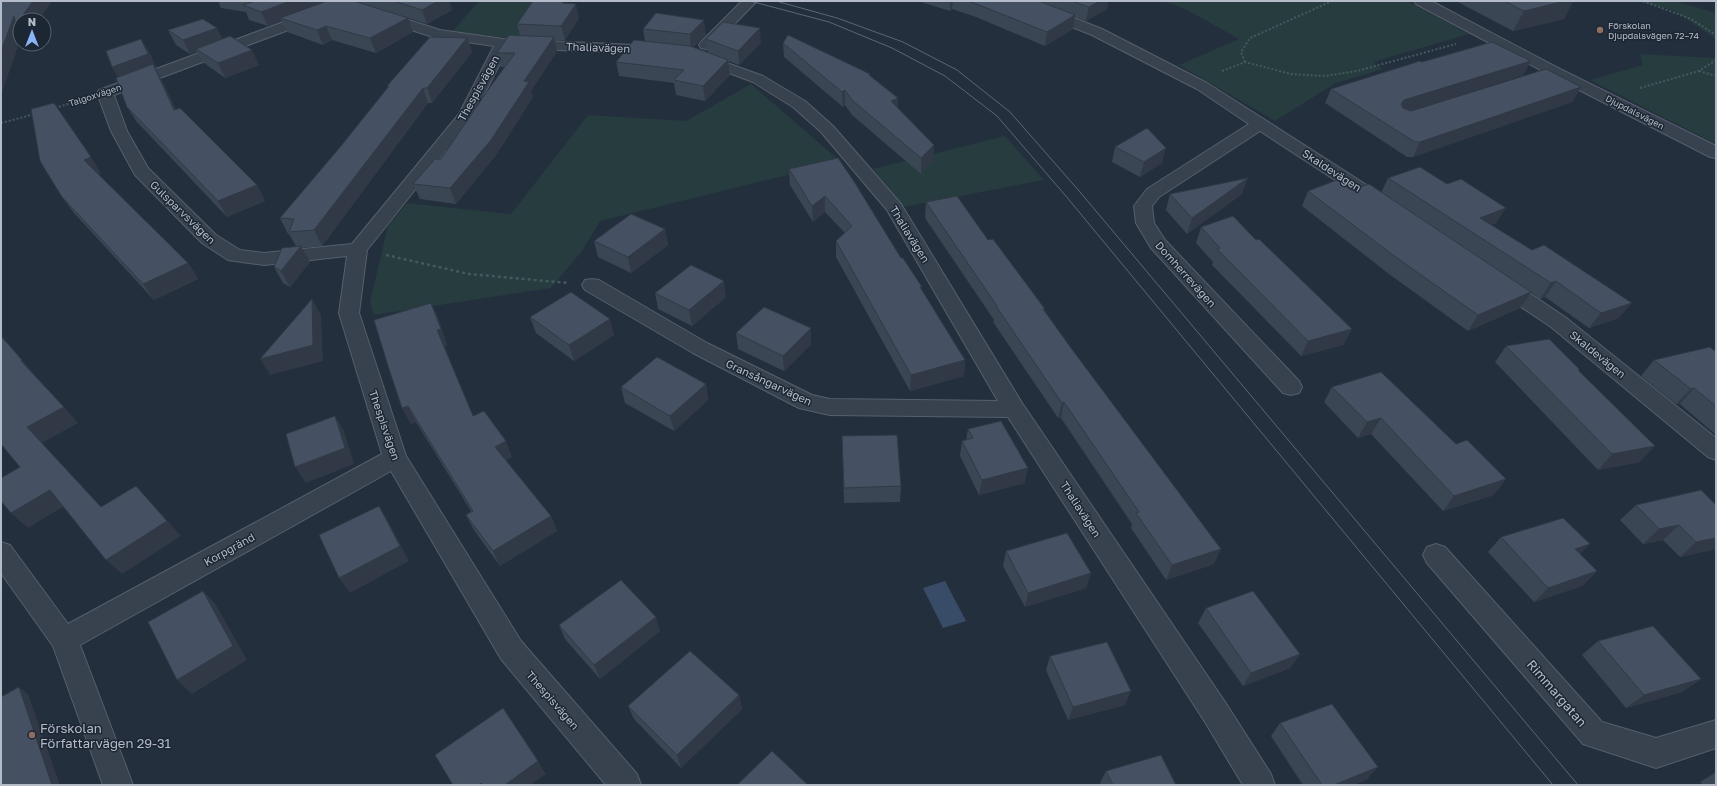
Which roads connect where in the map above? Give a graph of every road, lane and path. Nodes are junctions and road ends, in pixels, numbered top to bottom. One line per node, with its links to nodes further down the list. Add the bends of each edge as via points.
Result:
1 (750, 1): 10 (street)
2 (1019, 1): 17 (street, Skaldevägen, via 1097,32)
3 (1332, 1): 12 (path, via 1250,38 1241,52)
4 (1422, 1): 14 (street, Djupdalsvägen)
5 (1642, 1): 7 (path, via 1691,19)
6 (340, 2): 8 (street, Thaliavägen, via 438,34); 19 (street, Talgoxvägen)
7 (1716, 35)
8 (503, 43): 10 (street, Thaliavägen, via 644,49); 26 (street, Thespisvägen, via 466,115)
9 (1459, 44): 12 (path, via 1358,71 1326,76 1292,74)
10 (686, 54): 30 (street, Thaliavägen, via 758,79 799,104 827,129 895,208)
11 (1716, 60): 13 (path)
12 (1245, 62): 17 (path)
13 (1698, 71): 15 (path); 18 (path)
14 (1555, 72): 16 (street); 24 (street, Djupdalsvägen)
15 (1716, 76)
16 (1532, 79)
17 (1195, 82): 23 (street, Skaldevägen)
18 (1638, 89)
19 (105, 93): 20 (path, Talgoxvägen); 26 (street, Gulsparvsvägen, via 119,131 141,171 209,239 235,256 264,259)
20 (52, 109)
21 (37, 113): 22 (path)
22 (1, 123)
23 (1260, 124): 25 (street, Skaldevägen); 29 (street, Domherrevägen, via 1153,193 1143,206 1145,223 1158,244)
24 (1716, 153)
25 (1400, 215)
26 (358, 249): 28 (path, via 469,274); 32 (street, Thespisvägen, via 350,313)
27 (1486, 273): 31 (street, Skaldevägen, via 1558,322)
28 (592, 285): 30 (street, Gransångarvägen, via 700,348 807,402 830,407)
29 (1291, 388)
30 (1014, 408): 39 (street, Thaliavägen, via 1215,712)
31 (1716, 451)
32 (395, 458): 35 (street, Korpgränd); 38 (street, Thespisvägen, via 510,650)
33 (1, 553): 35 (street)
34 (1436, 555): 36 (street, Rimmargatan, via 1593,734 1656,753)
35 (64, 640): 37 (street)
36 (1716, 734)
37 (118, 785)
38 (626, 785)
39 (1260, 785)

